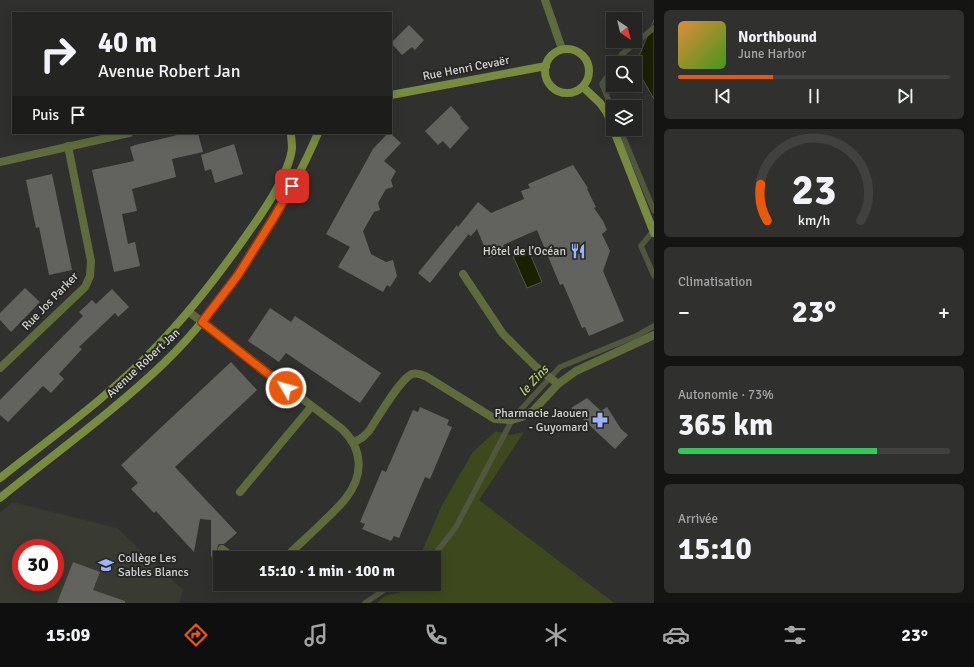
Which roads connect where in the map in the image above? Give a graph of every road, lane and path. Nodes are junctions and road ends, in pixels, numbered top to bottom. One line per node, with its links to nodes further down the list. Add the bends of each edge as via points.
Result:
1 (545, 0): 2 (street)
2 (562, 49): 3 (main road, via 552,55); 4 (main road, via 576,50 587,60 589,74)
3 (546, 66): 4 (main road, via 547,80 556,90 570,93); 5 (main road, Rue Henri Cevaër)
4 (583, 87): 11 (main road, via 607,113)
5 (392, 95)
6 (124, 134): 9 (street)
7 (291, 134): 13 (main road, Avenue Robert Jan, via 292,148 288,164 276,189 216,278)
8 (318, 134): 14 (main road, Avenue Robert Jan, via 299,174 273,219 238,275)
9 (68, 146): 10 (street); 16 (street, Rue Jos Parker, via 91,261 90,276 85,287)
10 (0, 162)
11 (654, 233)
12 (463, 274): 17 (street, via 503,334 535,366)
13 (189, 312): 14 (street); 20 (main road, Avenue Robert Jan, via 111,390)
14 (202, 322): 18 (street); 22 (main road, Avenue Robert Jan, via 164,363 138,386)
15 (654, 335): 17 (street, via 576,371)
16 (0, 368)
17 (558, 384): 19 (street, via 532,411 522,417 503,420 495,418 416,373 402,383 369,431)
18 (311, 407): 19 (street, via 342,429); 21 (street)
19 (353, 443): 25 (street, via 359,470 353,488 346,499)
20 (0, 478)
21 (240, 492)
22 (0, 498)
23 (222, 549): 24 (street)
24 (225, 551)
25 (292, 551)

